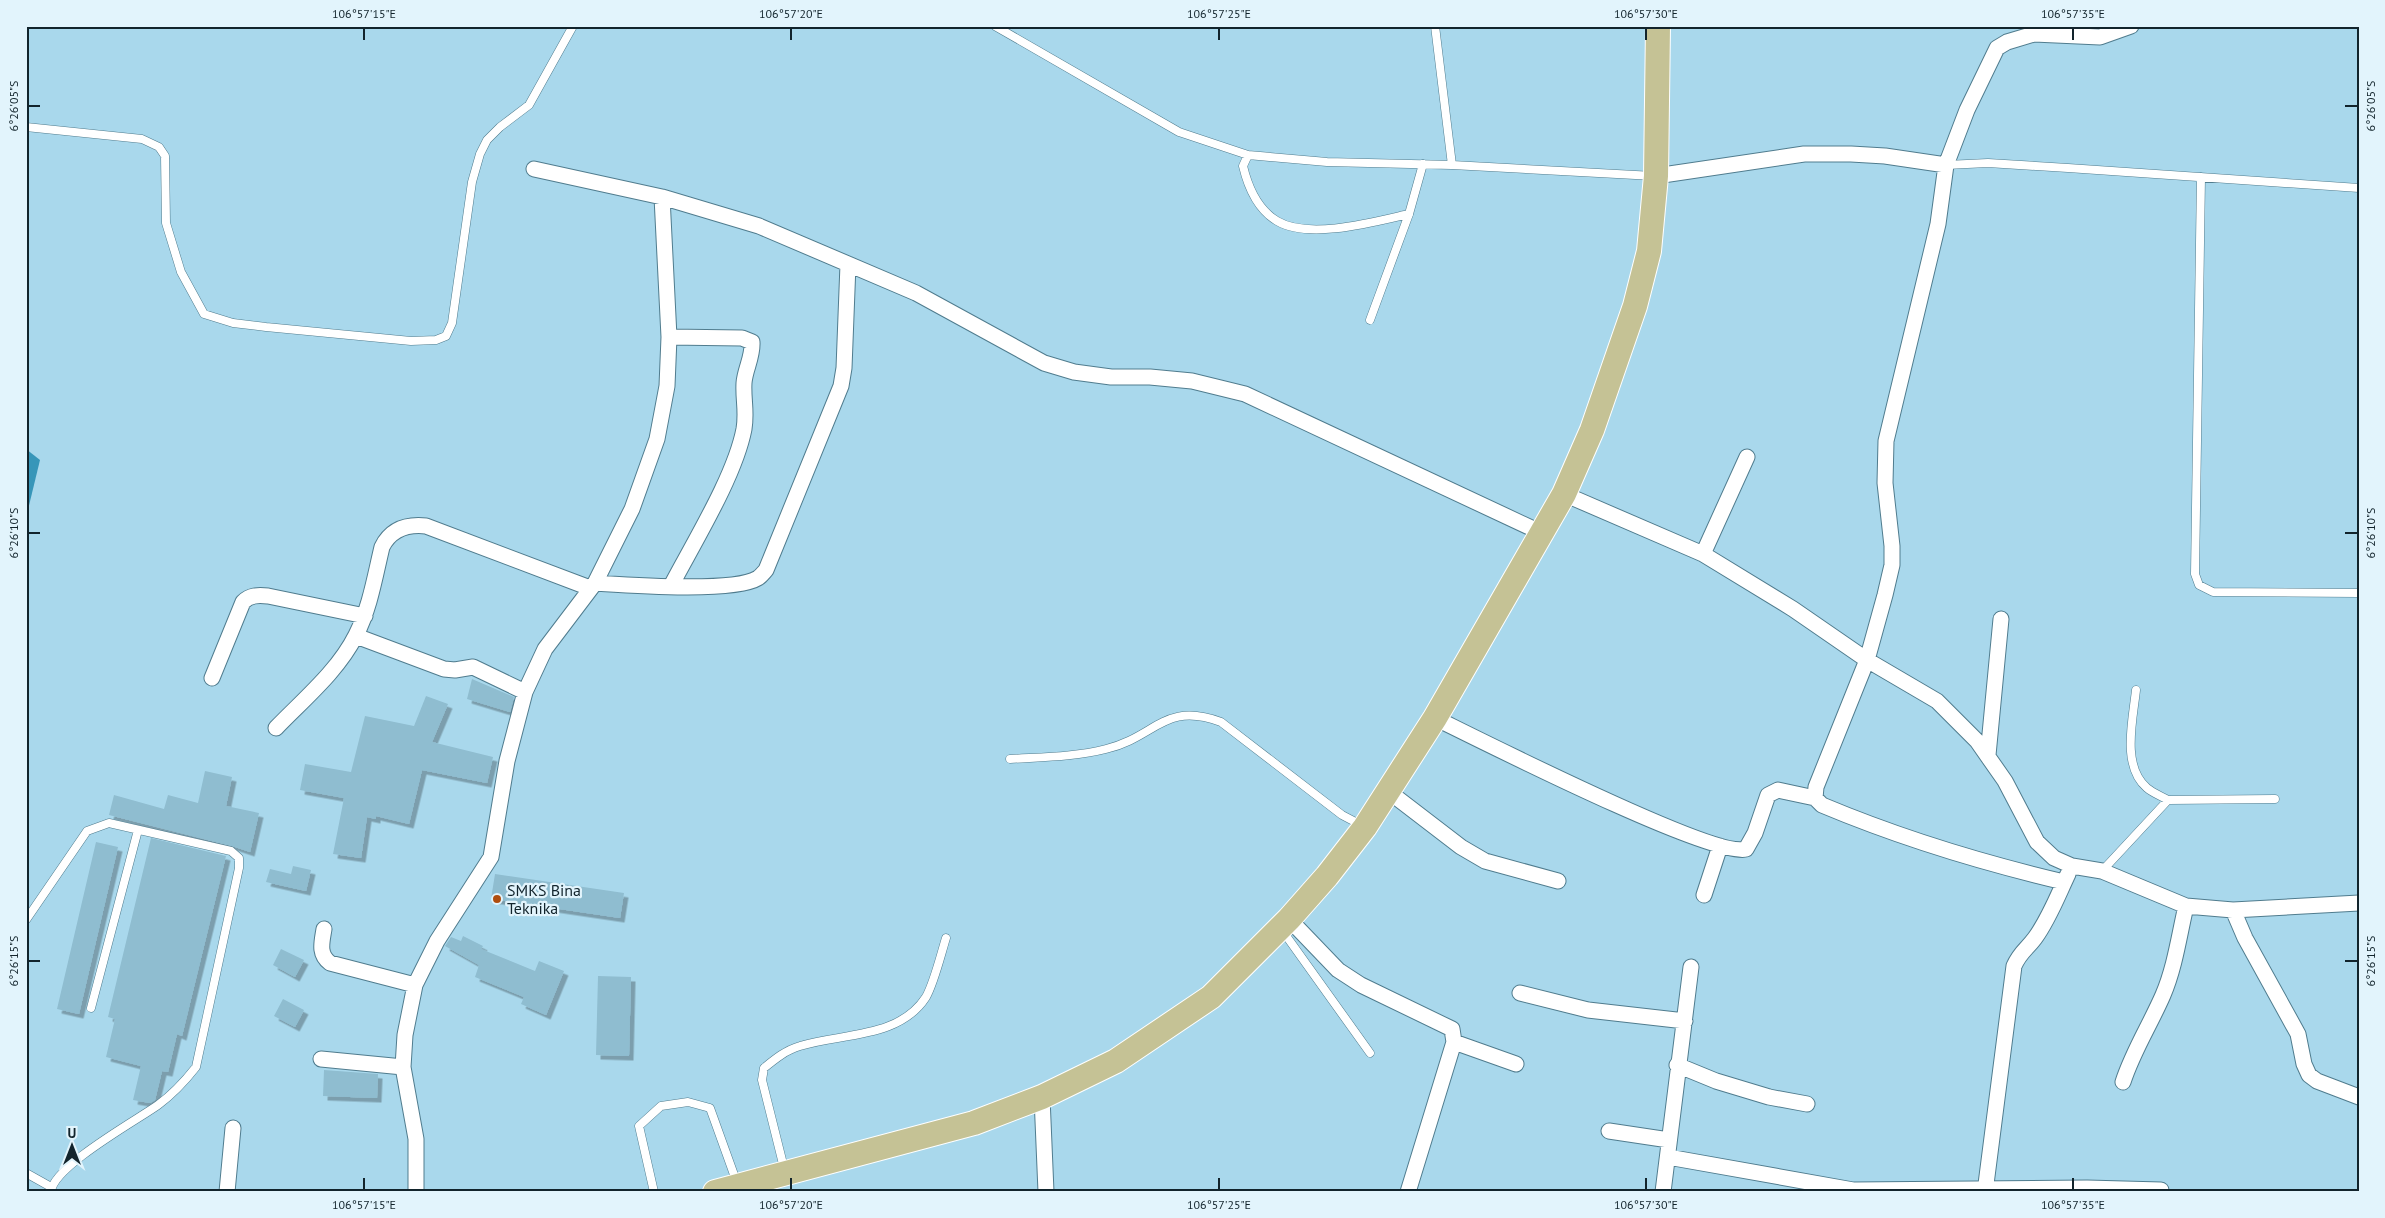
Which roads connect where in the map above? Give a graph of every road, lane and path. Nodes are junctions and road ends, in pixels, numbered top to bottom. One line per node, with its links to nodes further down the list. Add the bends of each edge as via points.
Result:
1 (573, 26): 7 (lane, via 529,105 500,127 487,140 480,154 472,182 452,323 446,336 436,340 411,341 266,327 233,323 204,314 181,272 166,223 165,156 159,147 142,139)
2 (995, 26): 8 (lane, via 1179,132)
3 (1435, 26): 10 (lane)
4 (1658, 26): 13 (main road)
5 (2130, 26): 6 (street, via 2100,37)
6 (2041, 30): 11 (street, via 1997,48 1967,110)
7 (26, 127)
8 (1248, 155): 9 (lane, via 1327,162); 17 (lane, via 1243,166 1250,191 1277,221 1299,228 1353,227)
9 (1423, 164): 10 (lane); 17 (lane)
10 (1452, 165): 13 (lane)
11 (1946, 165): 13 (street, via 1851,154 1804,154); 14 (lane, via 1988,163); 31 (street, via 1938,224 1886,441 1884,483 1890,514 1892,565)
12 (534, 169): 16 (street)
13 (1656, 176): 22 (main road, via 1649,251 1635,306 1592,430)
14 (2201, 177): 15 (lane); 27 (lane, via 2195,574 2199,585 2213,592)
15 (2359, 188)
16 (662, 197): 18 (street, via 758,226); 20 (street)
17 (1409, 214): 19 (lane)
18 (848, 264): 23 (street, via 916,293 1058,368 1111,377 1192,380 1245,394); 26 (street, via 841,386 766,570 758,579 728,585)
19 (1370, 320)
20 (669, 336): 25 (street, via 667,386 657,439 632,509); 26 (street, via 742,338 752,342 753,350 744,384 747,411 744,432 724,484)
21 (1747, 457): 24 (street)
22 (1564, 494): 23 (main road); 24 (street)
23 (1542, 533): 35 (main road)
24 (1703, 554): 31 (street, via 1793,609)
25 (592, 586): 26 (street); 28 (street, via 426,526 410,524 387,537 382,547); 34 (street, via 545,649)
26 (672, 586)
27 (2359, 593)
28 (365, 616): 30 (street); 32 (street, via 254,596 241,606)
29 (2001, 619): 37 (street)
30 (356, 636): 34 (street, via 444,669 473,666); 36 (street, via 331,672)
31 (1867, 660): 37 (street, via 1937,701); 40 (street, via 1816,787)
32 (212, 678)
33 (2136, 690): 42 (lane, via 2131,732 2132,766 2146,787)
34 (525, 692): 59 (street, via 508,761 491,857 437,941)
35 (1435, 718): 39 (main road); 45 (street, via 1651,821)
36 (276, 728)
37 (1988, 755): 46 (street, via 2037,842 2054,858)
38 (1010, 759): 43 (lane, via 1106,749 1129,742 1169,718 1202,715 1221,722 1342,815)
39 (1388, 791): 43 (main road); 48 (street, via 1461,847 1485,861)
40 (1815, 798): 45 (street, via 1774,790 1768,795 1748,846 1738,850); 49 (street, via 1822,805 1884,831 2005,868)
41 (2275, 799): 42 (lane)
42 (2168, 800): 47 (lane)
43 (1365, 827): 55 (main road)
44 (138, 830): 54 (lane, via 109,823 87,831); 61 (lane); 80 (lane, via 231,851 239,858 196,1067 159,1104 62,1172)
45 (1720, 846): 50 (street)
46 (2072, 866): 47 (street); 49 (street)
47 (2102, 871): 52 (street)
48 (1558, 881)
49 (2064, 882): 82 (street, via 2044,925 2014,966)
50 (1704, 895)
51 (2359, 903): 53 (street)
52 (2186, 906): 53 (street); 69 (street, via 2172,969)
53 (2233, 910): 71 (street, via 2298,1034 2309,1075)
54 (26, 920)
55 (1284, 924): 63 (street, via 1338,970 1383,998 1449,1026); 64 (lane); 70 (main road, via 1211,997 1116,1061)
56 (324, 929): 59 (street, via 322,954 330,963)
57 (946, 938): 78 (lane, via 926,996 906,1016 884,1028 800,1046 777,1057 764,1068 762,1080)
58 (1691, 967): 62 (street)
59 (416, 984): 68 (street, via 405,1035)
60 (1520, 993): 62 (street, via 1588,1010)
61 (91, 1008)
62 (1685, 1021): 67 (street)
63 (1454, 1042): 66 (street); 87 (street)
64 (1370, 1053)
65 (321, 1059): 68 (street)
66 (1516, 1064)
67 (1678, 1064): 72 (street, via 1716,1081); 75 (street)
68 (403, 1067): 84 (street, via 416,1139)
69 (2123, 1082)
70 (1042, 1097): 78 (main road, via 974,1123); 86 (street)
71 (2359, 1098)
72 (1807, 1104)
73 (233, 1128): 83 (street)
74 (1609, 1131): 75 (street)
75 (1670, 1140): 76 (street)
76 (1668, 1157): 82 (street, via 1853,1190); 88 (street)
77 (26, 1173): 80 (lane)
78 (777, 1181): 79 (main road)
79 (726, 1188): 85 (lane, via 710,1108 688,1102 661,1106 638,1126)
80 (51, 1190)
81 (2161, 1190): 82 (street)
82 (1985, 1191)
83 (227, 1192)
84 (416, 1192)
85 (654, 1192)
86 (1046, 1192)
87 (1408, 1192)
88 (1662, 1192)

